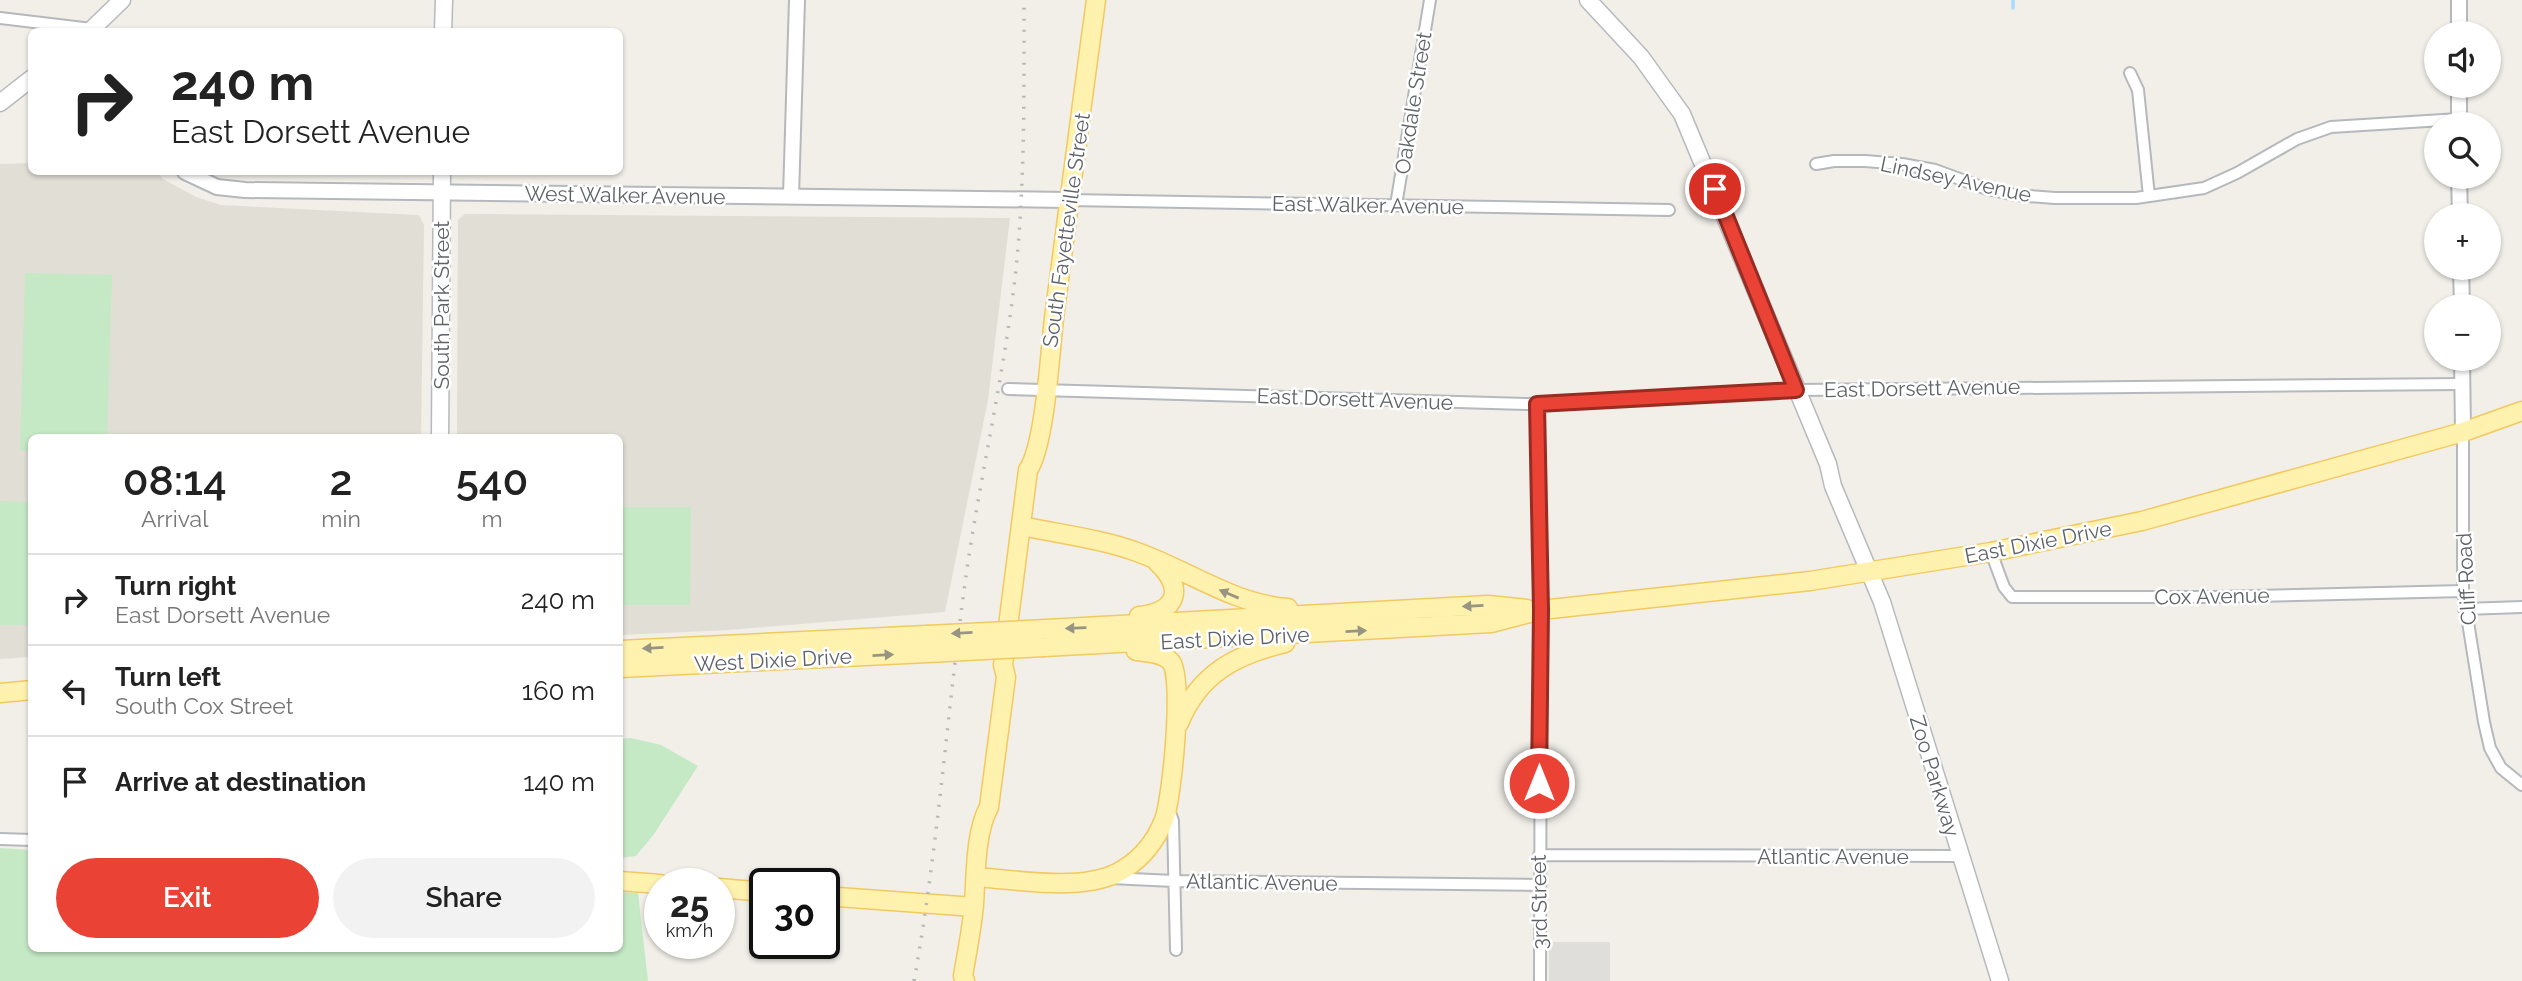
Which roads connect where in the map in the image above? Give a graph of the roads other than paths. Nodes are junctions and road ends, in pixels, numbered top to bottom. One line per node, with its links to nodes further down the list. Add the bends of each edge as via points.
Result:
1 (122, 0): 11 (main road)
2 (444, 0): 12 (main road)
3 (797, 0): 21 (street)
4 (1096, 0): 23 (main road, South Fayetteville Street)
5 (1430, 0): 24 (street, Oakdale Street)
6 (1588, 0): 30 (main road, Zoo Parkway, via 1641,57 1682,114)
7 (2459, 0): 9 (street)
8 (0, 18): 10 (street)
9 (2459, 21)
10 (70, 28)
11 (94, 28)
12 (443, 28)
13 (2130, 73): 22 (street, via 2138,90)
14 (28, 81): 15 (main road)
15 (0, 103)
16 (2424, 123): 22 (street, Lindsey Avenue, via 2330,127 2297,139 2204,188)
17 (1816, 164): 22 (street, Lindsey Avenue, via 1902,164 2016,195)
18 (191, 175): 20 (street, West Walker Avenue, via 217,187 246,190)
19 (442, 175): 20 (main road, South Park Street)
20 (442, 192): 21 (street, West Walker Avenue); 34 (main road, South Park Street)
21 (791, 196): 23 (street, West Walker Avenue)
22 (2148, 196)
23 (1068, 200): 24 (street, East Walker Avenue); 29 (main road, South Fayetteville Street)
24 (1396, 205): 25 (street, East Walker Avenue)
25 (1669, 210)
26 (2462, 371): 27 (street, Cliff Road)
27 (2463, 384): 30 (street, East Dorsett Avenue); 33 (street, Cliff Road)
28 (1008, 389): 29 (street, East Dorsett Avenue)
29 (1045, 390): 31 (street, East Dorsett Avenue); 35 (main road, South Fayetteville Street)
30 (1796, 390): 31 (street, East Dorsett Avenue); 39 (main road, Zoo Parkway)
31 (1537, 404): 43 (street, 3rd Street)
32 (2522, 411): 33 (main road, East Dixie Drive)
33 (2463, 432): 37 (main road, East Dixie Drive, via 2141,521); 40 (street, Cliff Road)
34 (440, 434)
35 (1035, 459): 36 (main road, South Fayetteville Street, via 1040,471); 52 (main road, South Fayetteville Street, via 1028,470 1003,665)
36 (1032, 528): 38 (main road, via 1115,545); 52 (main road, South Fayetteville Street, via 1014,666)
37 (1992, 552): 39 (main road, East Dixie Drive); 40 (street, Cox Avenue, via 2012,597)
38 (1154, 559): 44 (main road, one-way to 38, via 1262,606); 45 (main road, via 1175,586 1172,600 1159,612)
39 (1869, 572): 43 (main road, East Dixie Drive); 62 (main road, Zoo Parkway, via 1895,642)
40 (2463, 591): 42 (street, Cliff Road)
41 (2522, 607): 42 (street)
42 (2464, 609): 56 (street, Cliff Road, via 2490,748 2501,768)
43 (1541, 610): 44 (main road, East Dixie Drive, one-way to 44, via 1488,605); 46 (main road, East Dixie Drive, one-way to 43, via 1491,623); 61 (street, 3rd Street)
44 (1318, 615): 45 (main road, East Dixie Drive)
45 (1106, 627): 47 (main road, East Dixie Drive, one-way to 47, bridge)
46 (1330, 633): 48 (main road, East Dixie Drive); 55 (main road, via 1243,656 1214,672 1190,700)
47 (927, 635): 49 (main road, West Dixie Drive, one-way to 49)
48 (1092, 646): 50 (main road, East Dixie Drive, bridge); 55 (main road, via 1157,654 1172,663 1177,676)
49 (623, 650)
50 (927, 653): 51 (main road, West Dixie Drive, one-way to 50)
51 (623, 668)
52 (1006, 677): 57 (main road, South Fayetteville Street)
53 (28, 690): 54 (main road)
54 (0, 693)
55 (1176, 731): 58 (main road)
56 (2522, 786)
57 (989, 807): 63 (main road, South Fayetteville Street, via 995,817); 70 (main road, South Fayetteville Street, via 983,816)
58 (1169, 807): 64 (main road, via 1144,852); 66 (street)
59 (0, 839): 60 (street)
60 (28, 840)
61 (1539, 855): 62 (street, Atlantic Avenue); 68 (street, 3rd Street)
62 (1959, 856): 75 (main road, Zoo Parkway)
63 (987, 878): 64 (main road, Atlantic Avenue, via 1056,883); 73 (main road, South Fayetteville Street)
64 (1104, 878): 66 (street, Atlantic Avenue)
65 (623, 881): 67 (main road)
66 (1173, 881): 68 (street, Atlantic Avenue); 71 (street)
67 (644, 883)
68 (1539, 885): 74 (street, 3rd Street)
69 (840, 897): 70 (main road)
70 (974, 907): 72 (main road, South Fayetteville Street)
71 (1176, 950)
72 (965, 981)
73 (972, 981)
74 (1540, 981)
75 (2000, 981)

